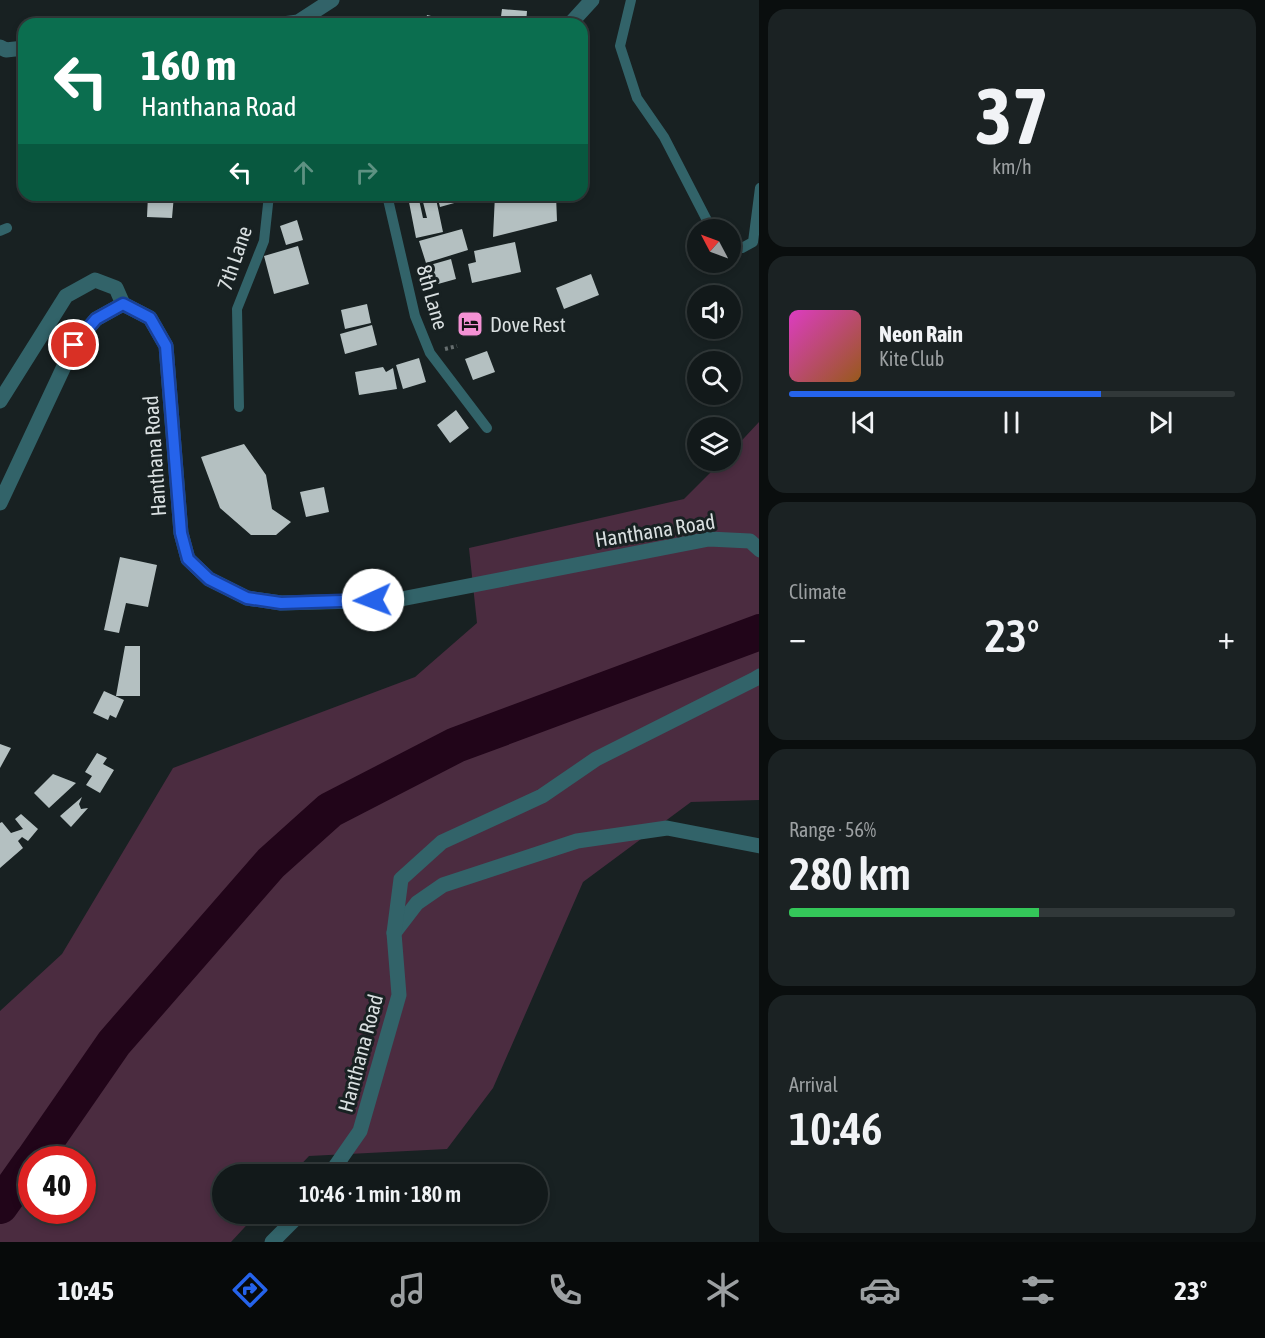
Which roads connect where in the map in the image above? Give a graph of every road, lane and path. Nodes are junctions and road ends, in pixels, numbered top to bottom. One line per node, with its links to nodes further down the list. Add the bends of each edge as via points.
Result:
1 (332, 0): 4 (street)
2 (592, 0): 5 (street)
3 (631, 0): 11 (lane, via 620,46 637,98 664,137)
4 (301, 18)
5 (576, 18)
6 (18, 49): 7 (street)
7 (2, 51)
8 (759, 188): 12 (lane, via 753,242)
9 (268, 201): 15 (lane, 7th Lane, via 264,241 237,309)
10 (388, 201): 16 (lane, 8th Lane, via 415,316 430,353)
11 (706, 219)
12 (741, 247)
13 (123, 304): 14 (street, via 116,288 95,280 66,296); 17 (street, via 96,319 74,345); 18 (street, Hanthana Road, via 150,318 166,346 181,533 188,559 209,579 247,598 281,603 396,600 709,539 750,541)
14 (0, 401)
15 (239, 407)
16 (488, 428)
17 (0, 503)
18 (759, 550)
19 (759, 676): 21 (street, Hanthana Road, via 596,759 542,796 442,842 401,879)
20 (759, 846): 21 (street, via 667,828 577,841 443,885 417,903)
21 (394, 933): 22 (street, Hanthana Road, via 399,995 360,1131)
22 (337, 1164)
23 (290, 1224): 24 (street)
24 (272, 1242)

